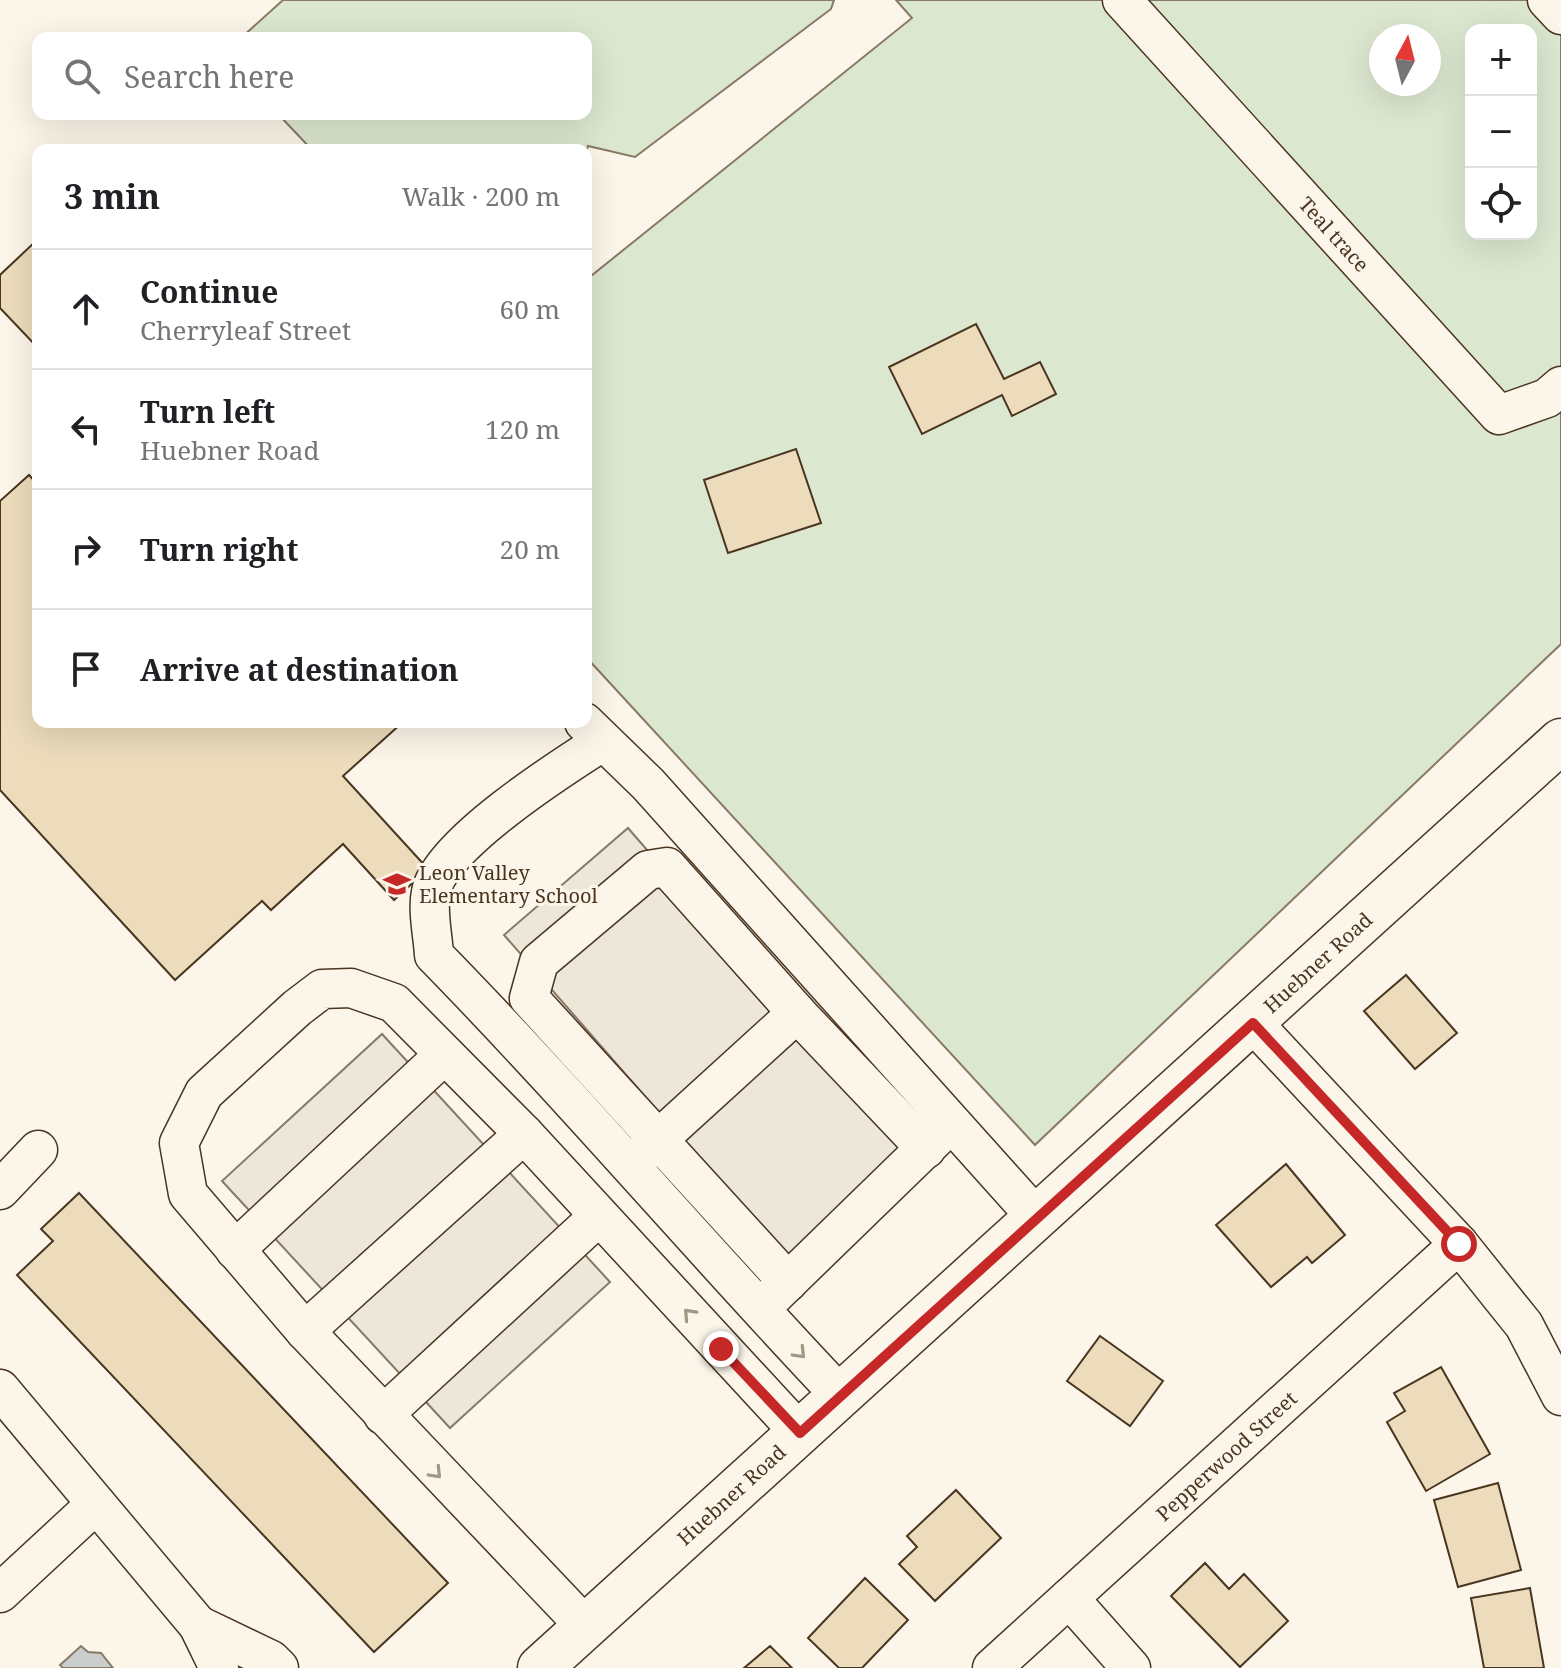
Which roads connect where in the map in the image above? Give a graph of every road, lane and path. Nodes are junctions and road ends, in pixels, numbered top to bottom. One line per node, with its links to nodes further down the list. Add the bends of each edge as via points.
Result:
1 (1122, 0): 4 (street, Teal trace, via 1499,415 1547,398)
2 (1547, 0): 3 (street)
3 (1561, 15)
4 (1561, 386)
5 (593, 732): 10 (street, via 648,784); 15 (street, via 448,858 431,892 434,955)
6 (1561, 741): 8 (main road, Huebner Road)
7 (797, 1013): 12 (street); 12 (street, via 667,867 648,870 539,962 529,998); 13 (street)
8 (1253, 1023): 18 (main road, Huebner Road); 19 (street)
9 (443, 1056): 11 (street); 20 (street); 20 (street, via 394,1003 351,988 322,989 204,1093 179,1143 188,1194)
10 (953, 1122): 13 (street); 18 (street)
11 (524, 1134): 17 (street); 23 (street)
12 (658, 1141): 15 (street); 21 (street)
13 (926, 1149): 21 (street)
14 (38, 1150): 16 (street)
15 (629, 1166): 22 (street)
16 (0, 1190)
17 (599, 1216): 27 (street); 28 (street, one-way to 17)
18 (1037, 1218): 25 (main road, Huebner Road)
19 (1459, 1244): 26 (street, via 1524,1325); 31 (street, Pepperwood Street)
20 (235, 1250): 23 (street)
21 (788, 1282): 22 (street)
22 (759, 1311): 25 (street, one-way to 25)
23 (305, 1331): 27 (street)
24 (0, 1389): 29 (street)
25 (841, 1396): 28 (main road, Huebner Road)
26 (1561, 1396)
27 (383, 1415): 33 (street, one-way to 33)
28 (800, 1433): 33 (main road, Huebner Road)
29 (96, 1504): 30 (street); 32 (street)
30 (0, 1593)
31 (1069, 1598): 37 (street, Pepperwood Street); 38 (street)
32 (198, 1625): 34 (street); 35 (street)
33 (586, 1627): 36 (main road, Huebner Road)
34 (219, 1668)
35 (279, 1668)
36 (540, 1668)
37 (992, 1668)
38 (1131, 1668)

